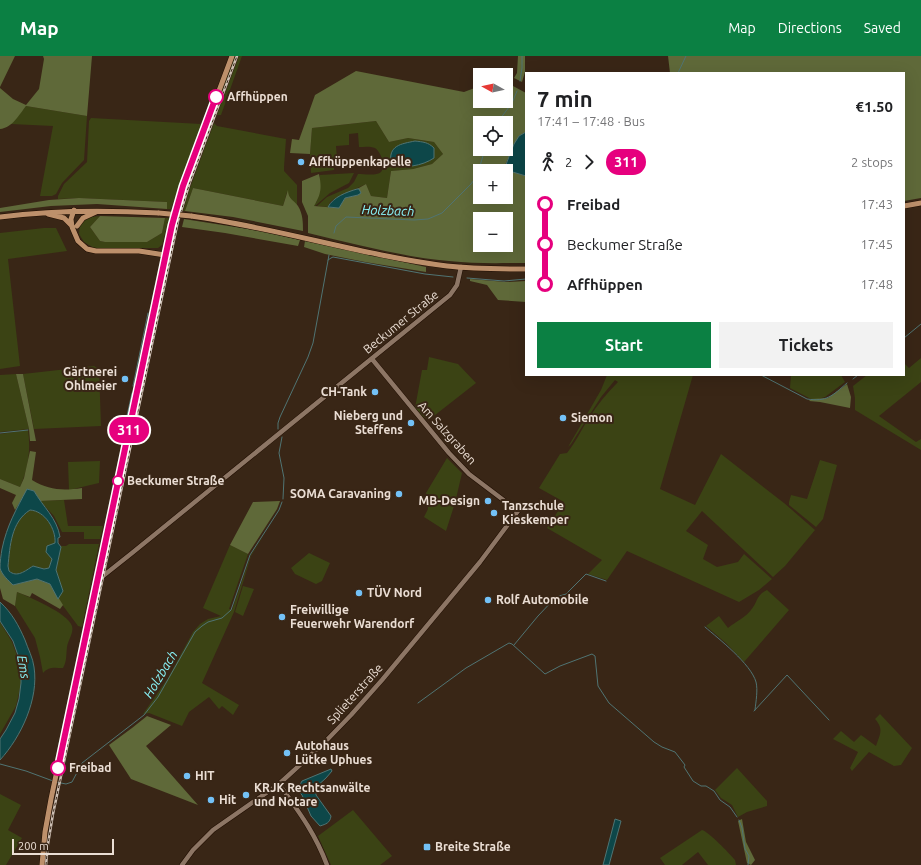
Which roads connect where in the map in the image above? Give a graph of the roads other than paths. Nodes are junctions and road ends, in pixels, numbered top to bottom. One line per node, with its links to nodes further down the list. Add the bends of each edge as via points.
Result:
1 (232, 56): 9 (main road, via 183,186)
2 (921, 203): 3 (main road)
3 (905, 206)
4 (74, 210): 5 (main road); 6 (main road); 8 (main road, via 77,218)
5 (103, 210): 8 (main road, via 86,216); 10 (main road, bridge, via 191,216 262,228 402,258)
6 (43, 212): 7 (main road); 8 (main road, via 64,218)
7 (0, 217)
8 (74, 227): 9 (main road, via 82,246 93,251)
9 (165, 255): 14 (main road)
10 (461, 267): 11 (main road); 12 (street, Beckumer Straße, via 457,285 450,295)
11 (525, 269)
12 (372, 359): 13 (street, Am Salzgraben, via 469,474); 14 (street, Beckumer Straße, via 104,576)
13 (518, 511): 15 (street, Splieterstraße, via 480,562 382,680 324,743)
14 (98, 576): 16 (main road, via 45,832)
15 (279, 784): 17 (street, Splieterstraße, via 213,830); 18 (street, via 307,823)
16 (42, 865)
17 (182, 865)
18 (328, 865)

